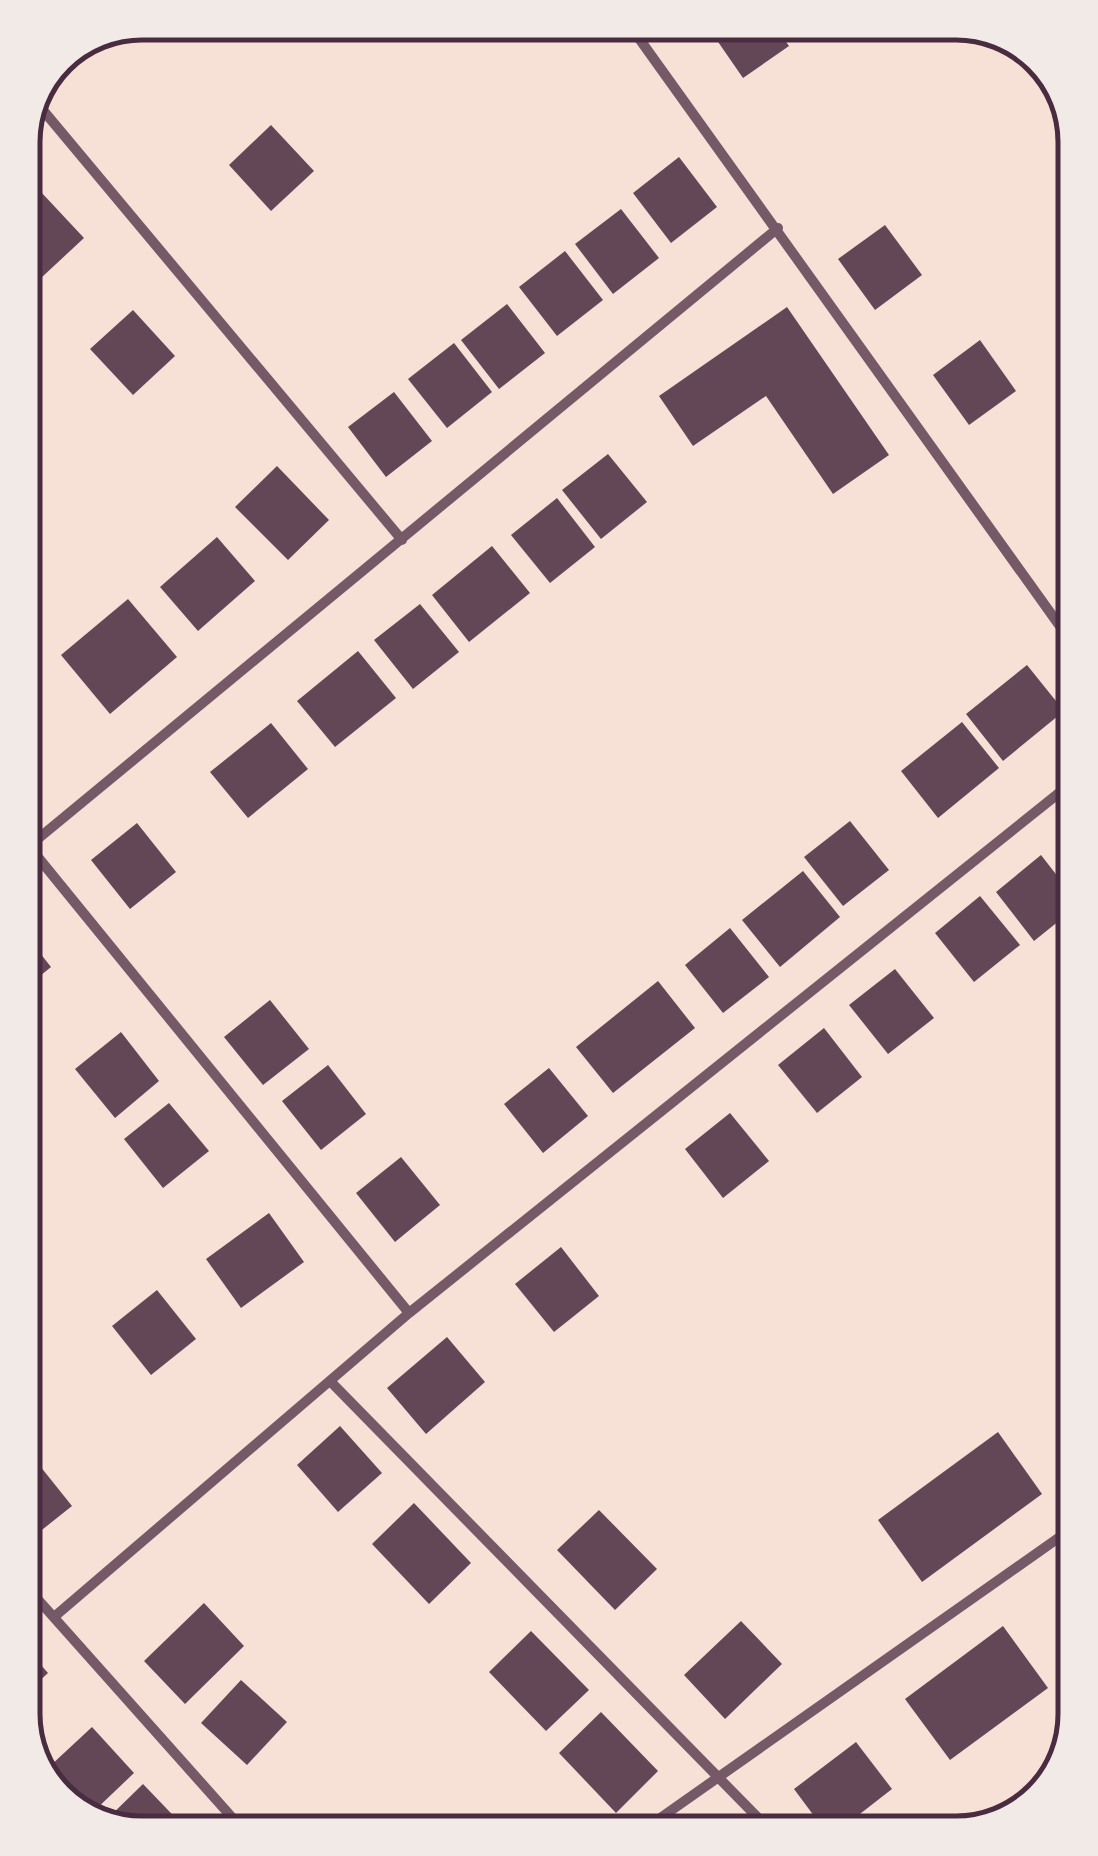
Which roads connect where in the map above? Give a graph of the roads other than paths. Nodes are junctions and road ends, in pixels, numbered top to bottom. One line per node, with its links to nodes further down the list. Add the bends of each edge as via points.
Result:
1 (640, 40): 3 (street)
2 (44, 112): 4 (street)
3 (778, 228): 4 (street); 5 (street)
4 (402, 540): 7 (street)
5 (1058, 622)
6 (1058, 793): 9 (street)
7 (40, 836)
8 (40, 861): 9 (street)
9 (409, 1313): 10 (street)
10 (331, 1382): 13 (street); 14 (street)
11 (1058, 1539): 14 (street)
12 (40, 1602): 13 (street)
13 (54, 1617): 15 (street)
14 (719, 1777): 16 (street); 17 (street)
15 (231, 1816)
16 (663, 1816)
17 (756, 1816)

